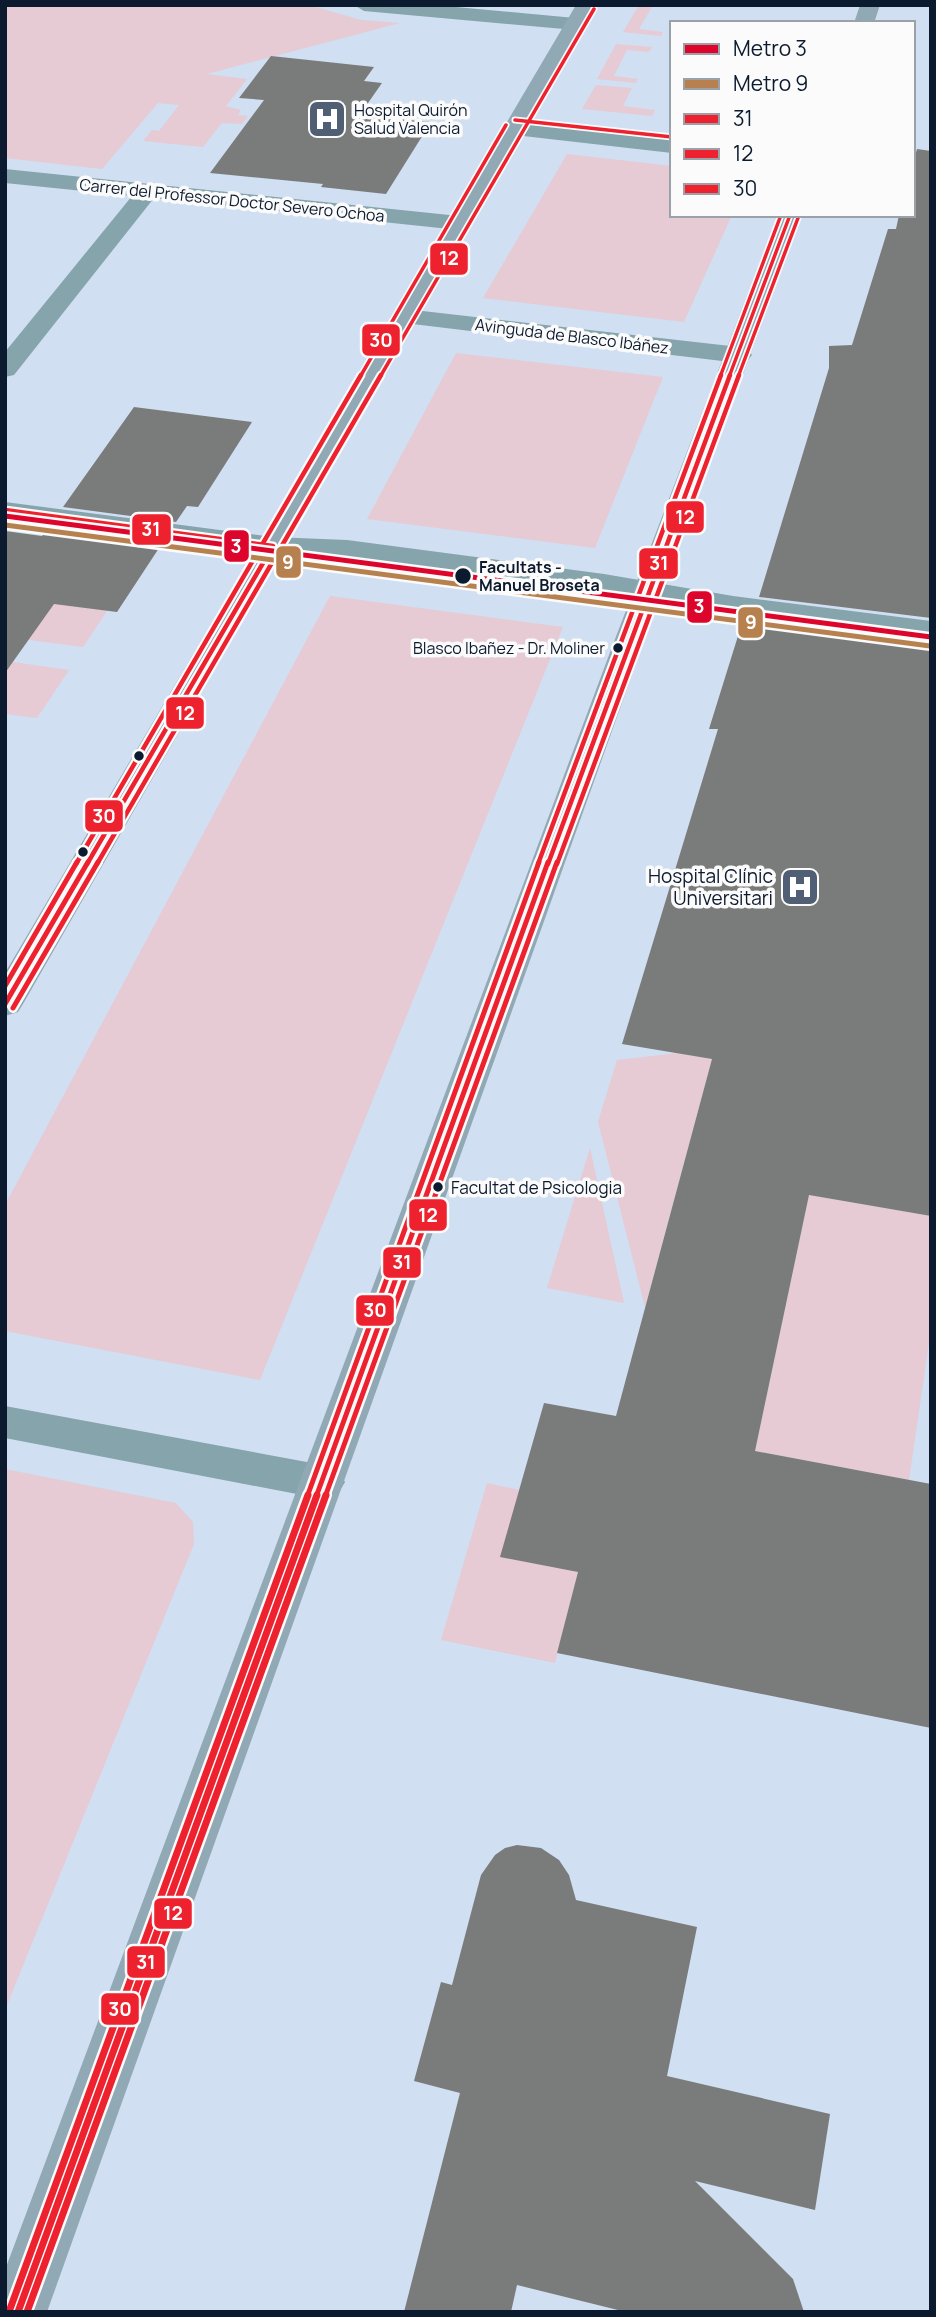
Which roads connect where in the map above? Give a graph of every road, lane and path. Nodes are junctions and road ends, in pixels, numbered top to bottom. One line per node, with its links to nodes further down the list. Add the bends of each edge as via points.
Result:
1 (364, 5): 3 (street)
2 (586, 5): 3 (main road)
3 (575, 24): 4 (main road)
4 (514, 129): 5 (street); 9 (main road)
5 (670, 146)
6 (5, 176): 7 (street, Carrer del Professor Doctor Severo Ochoa)
7 (148, 191): 9 (street, Carrer del Professor Doctor Severo Ochoa); 12 (street)
8 (789, 217): 11 (main road)
9 (459, 223): 10 (main road)
10 (405, 317): 11 (street, Avinguda de Blasco Ibáñez); 14 (main road)
11 (739, 355): 15 (main road)
12 (5, 369)
13 (5, 510): 14 (street)
14 (273, 546): 15 (street, via 347,549); 17 (main road)
15 (651, 589): 16 (street); 19 (main road)
16 (931, 630)
17 (5, 1004)
18 (5, 1422): 19 (street)
19 (323, 1482): 20 (main road)
20 (18, 2312)

